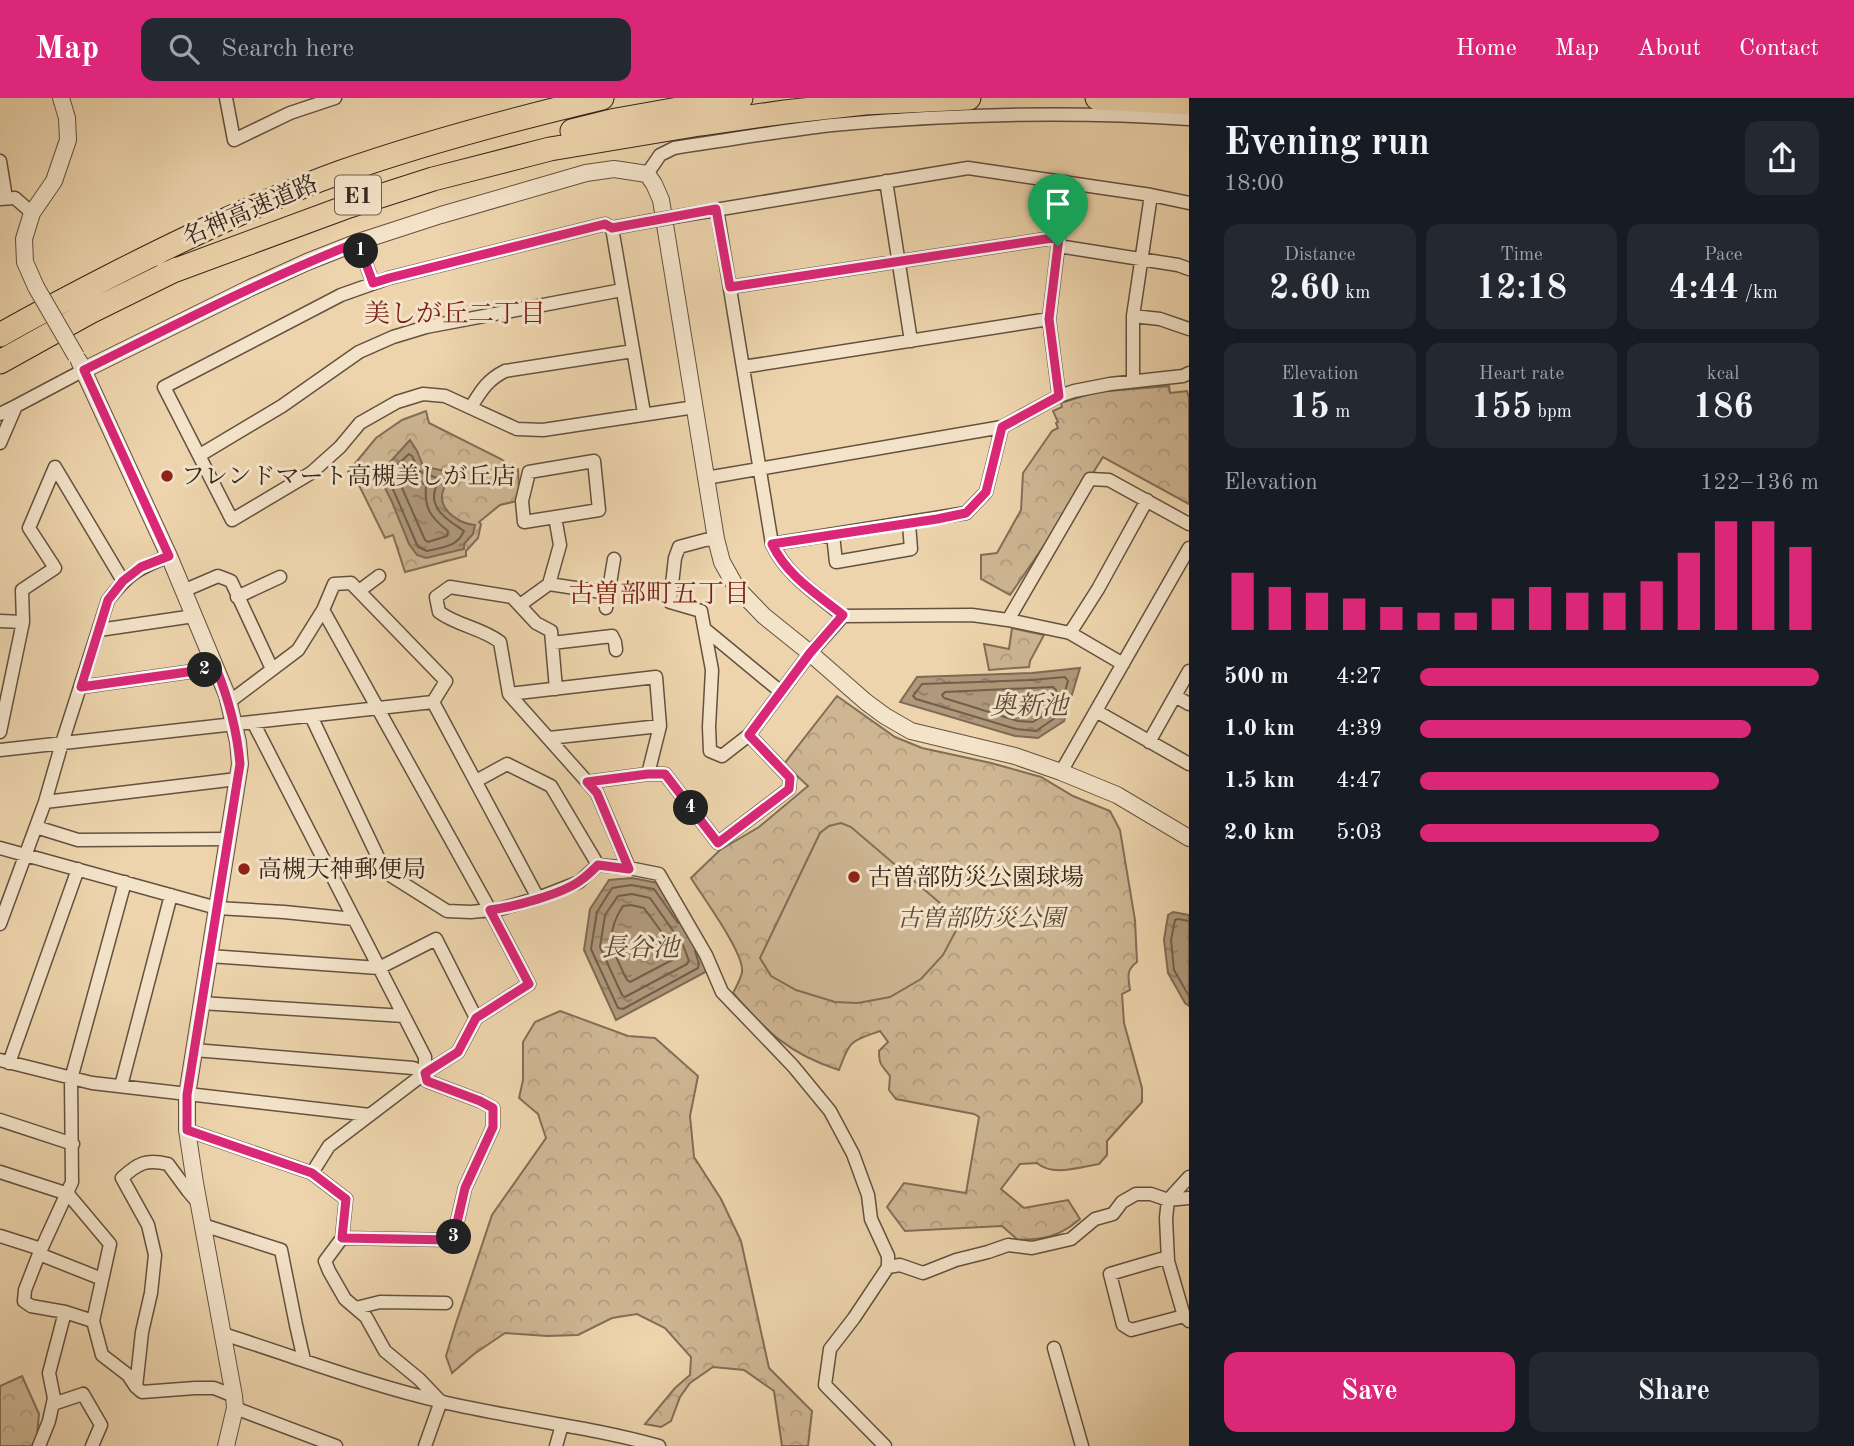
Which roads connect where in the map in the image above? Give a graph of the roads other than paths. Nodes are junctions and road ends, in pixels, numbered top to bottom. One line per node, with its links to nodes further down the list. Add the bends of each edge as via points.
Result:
1 (61, 98): 21 (street, via 68,139 54,181)
2 (226, 98): 11 (street, via 234,140)
3 (287, 98): 11 (street)
4 (335, 98): 11 (street)
5 (563, 98): 25 (highway, via 338,164 246,203)
6 (602, 98): 25 (highway, 名神高速道路 / E1, via 494,125 340,173)
7 (741, 98): 29 (highway, 名神高速道路 / E1, via 616,120 432,169 319,209)
8 (969, 98): 29 (highway, via 785,112 550,149 433,178)
9 (1097, 98): 10 (highway)
10 (1189, 103)
11 (290, 113)
12 (1189, 119): 14 (street, via 1032,114 831,126 674,148 660,155)
13 (0, 161): 18 (street)
14 (647, 174): 24 (street, via 614,169 586,173); 47 (street, via 661,200)
15 (886, 181): 16 (street, via 968,168); 20 (street); 27 (street)
16 (1066, 182): 17 (street); 23 (street)
17 (1151, 195): 19 (street); 26 (street)
18 (3, 199): 21 (street, via 15,198)
19 (1189, 203)
20 (716, 209): 22 (street, bridge); 31 (street)
21 (32, 213): 40 (street, bridge, via 24,239 25,262)
22 (612, 228): 30 (street, via 605,224); 32 (street)
23 (1058, 241): 26 (street); 27 (street); 34 (street)
24 (358, 242): 30 (street); 40 (street)
25 (170, 246): 36 (highway, 名神高速道路 / E1)
26 (1141, 258): 28 (street); 33 (street)
27 (898, 260): 31 (street); 37 (street)
28 (1189, 269)
29 (165, 274): 39 (highway, 名神高速道路 / E1)
30 (373, 283): 52 (street, via 341,295 164,387)
31 (730, 287): 41 (street)
32 (622, 290): 38 (street); 52 (street, via 393,337 359,352)
33 (1133, 316): 35 (street); 43 (street)
34 (1049, 319): 37 (street); 44 (street)
35 (1189, 329)
36 (0, 335)
37 (911, 341): 41 (street)
38 (633, 351): 46 (street, via 505,372 483,388); 49 (street)
39 (0, 362)
40 (80, 363): 45 (street); 63 (street)
41 (743, 368): 53 (street)
42 (1189, 373): 43 (street)
43 (1133, 381): 44 (street)
44 (1059, 396): 50 (street)
45 (16, 406): 48 (street); 51 (street)
46 (471, 407): 49 (street, via 517,429 543,430); 52 (street, via 445,396 423,394 397,402 360,423 310,473 232,520)
47 (695, 407): 49 (street); 54 (street)
48 (0, 414)
49 (644, 414)
50 (1002, 427): 53 (street); 57 (street, via 986,492 966,513)
51 (0, 443)
52 (200, 455)
53 (760, 468): 54 (street); 61 (street)
54 (706, 478): 60 (street)
55 (1147, 500): 58 (street); 78 (street, via 1110,480 1090,479); 83 (street)
56 (555, 517): 56 (street, via 524,522 522,501 529,472 594,461 599,510); 68 (street, via 560,545)
57 (909, 524): 59 (street); 59 (street, via 911,549 836,562)
58 (1189, 524)
59 (833, 535): 61 (street)
60 (716, 539): 82 (street, via 679,547 673,569 670,601 701,611); 86 (street, via 736,587)
61 (772, 544): 76 (street, via 793,575)
62 (1189, 548): 87 (street)
63 (169, 556): 67 (street, via 141,567); 69 (street)
64 (614, 559): 71 (street)
65 (379, 576): 70 (street)
66 (280, 577): 72 (street)
67 (123, 581): 80 (street, via 55,467 29,528 55,568 22,590); 81 (street, via 108,600)
68 (549, 584): 71 (street); 73 (street)
69 (183, 591): 72 (street, via 218,576 231,581); 77 (street)
70 (359, 592): 75 (street, via 351,583 334,584); 97 (street, via 446,681)
71 (608, 593): 74 (street)
72 (237, 597): 89 (street)
73 (520, 606): 84 (street, via 551,631); 94 (street, via 512,597 450,587 436,597 439,612 500,642)
74 (606, 608)
75 (323, 610): 89 (street, via 298,649); 99 (street)
76 (843, 615): 78 (street, via 972,615); 86 (street)
77 (194, 616): 81 (street); 88 (street)
78 (1008, 620): 83 (street)
79 (0, 621): 80 (street)
80 (23, 622): 105 (street)
81 (99, 630): 91 (street)
82 (706, 630): 93 (street); 106 (street, via 712,670 710,751 722,755)
83 (1070, 633): 87 (street)
84 (552, 643): 85 (street, via 612,636); 92 (street)
85 (616, 650)
86 (810, 653): 93 (street); 112 (street, via 866,702 911,731)
87 (1123, 664): 100 (street)
88 (216, 668): 91 (street); 96 (street)
89 (272, 669): 96 (street)
90 (1189, 671): 95 (street)
91 (81, 687): 109 (street)
92 (556, 689): 94 (street); 104 (street, via 656,677)
93 (781, 692): 106 (street)
94 (509, 694): 107 (street)
95 (1175, 696): 98 (street); 108 (street)
96 (229, 702): 103 (street)
97 (433, 702): 99 (street); 115 (street)
98 (1189, 704)
99 (378, 708): 101 (street); 130 (street)
100 (1096, 711): 108 (street); 112 (street)
101 (311, 716): 102 (street); 130 (street, via 385,872 447,911)
102 (253, 722): 103 (street); 131 (street)
103 (234, 723): 109 (street); 114 (street, via 240,764)
104 (660, 726): 107 (street); 113 (street)
105 (0, 732)
106 (749, 735): 113 (street, via 790,778 789,789 718,843 665,774)
107 (549, 738): 116 (street)
108 (1149, 741): 111 (street)
109 (62, 743): 110 (street); 117 (street)
110 (0, 750)
111 (1189, 764)
112 (1061, 772): 119 (street, via 1117,795)
113 (648, 774): 116 (street)
114 (237, 779): 117 (street); 120 (street)
115 (476, 781): 123 (street, via 507,764 551,786); 128 (street)
116 (587, 782): 125 (street, via 597,793)
117 (45, 802): 118 (street)
118 (36, 827): 120 (street, via 78,840); 122 (street)
119 (1189, 838)
120 (228, 839): 129 (street)
121 (0, 848): 122 (street)
122 (26, 855): 124 (street); 132 (street)
123 (598, 865): 125 (street); 128 (street, via 579,882)
124 (78, 869): 126 (street); 139 (street)
125 (629, 869): 160 (street, via 659,874 722,992 830,1111 853,1154 888,1256)
126 (125, 883): 127 (street); 141 (street)
127 (171, 895): 129 (street); 142 (street)
128 (538, 898): 130 (street)
129 (217, 908): 131 (street); 133 (street)
130 (490, 910): 137 (street, via 529,984)
131 (354, 919): 134 (street)
132 (0, 924)
133 (209, 956): 134 (street); 135 (street)
134 (379, 968): 136 (street); 137 (street, via 436,939)
135 (201, 1003): 136 (street); 138 (street)
136 (404, 1016): 140 (street, via 425,1057)
137 (476, 1018): 140 (street, via 458,1052)
138 (194, 1050): 140 (street, via 412,1068); 143 (street)
139 (4, 1061): 141 (street)
140 (425, 1073): 144 (street); 157 (street, via 427,1081 493,1108 493,1127 465,1188 453,1240)
141 (71, 1079): 142 (street); 147 (street)
142 (121, 1086): 143 (street)
143 (187, 1095): 144 (street); 146 (street)
144 (370, 1115): 149 (street, via 329,1146)
145 (0, 1120): 147 (street)
146 (187, 1130): 149 (street); 154 (street)
147 (73, 1144): 151 (street)
148 (0, 1172): 151 (street)
149 (312, 1173): 157 (street, via 346,1199)
150 (1189, 1177): 153 (street)
151 (68, 1194): 158 (street); 161 (street, via 110,1244)
152 (1189, 1198): 153 (street)
153 (1168, 1200): 159 (street); 160 (street, via 1136,1194 1071,1239 1032,1248 1008,1245 923,1273 900,1265)
154 (199, 1204): 155 (street); 170 (street, via 169,1164 154,1161 135,1166 122,1178 148,1225 155,1255)
155 (203, 1225): 167 (street); 169 (street, via 281,1250)
156 (0, 1236): 158 (street)
157 (342, 1238): 163 (street, via 325,1261 345,1299)
158 (40, 1251): 161 (street); 164 (street, via 24,1301)
159 (1168, 1261): 165 (street); 165 (street, via 1110,1274 1123,1325 1131,1330)
160 (888, 1268): 182 (street, via 830,1349 825,1385)
161 (102, 1279): 166 (street)
162 (446, 1303): 163 (street, via 380,1302)
163 (356, 1308): 172 (street, via 385,1351)
164 (65, 1312): 166 (street); 173 (street, via 49,1373)
165 (1186, 1318)
166 (93, 1321): 170 (street, via 102,1355)
167 (223, 1334): 169 (street); 171 (street)
168 (1054, 1348): 183 (street)
169 (304, 1360): 172 (street)
170 (136, 1387): 171 (street, via 142,1392 214,1388)
171 (235, 1402): 177 (street); 178 (street)
172 (441, 1402): 174 (street); 179 (street)
173 (53, 1404): 175 (street); 176 (street, via 83,1394 102,1425)
174 (562, 1424): 180 (street); 181 (street)
175 (40, 1445)
176 (92, 1446)
177 (226, 1446)
178 (336, 1446)
179 (425, 1446)
180 (556, 1446)
181 (659, 1446)
182 (885, 1446)
183 (1082, 1446)

